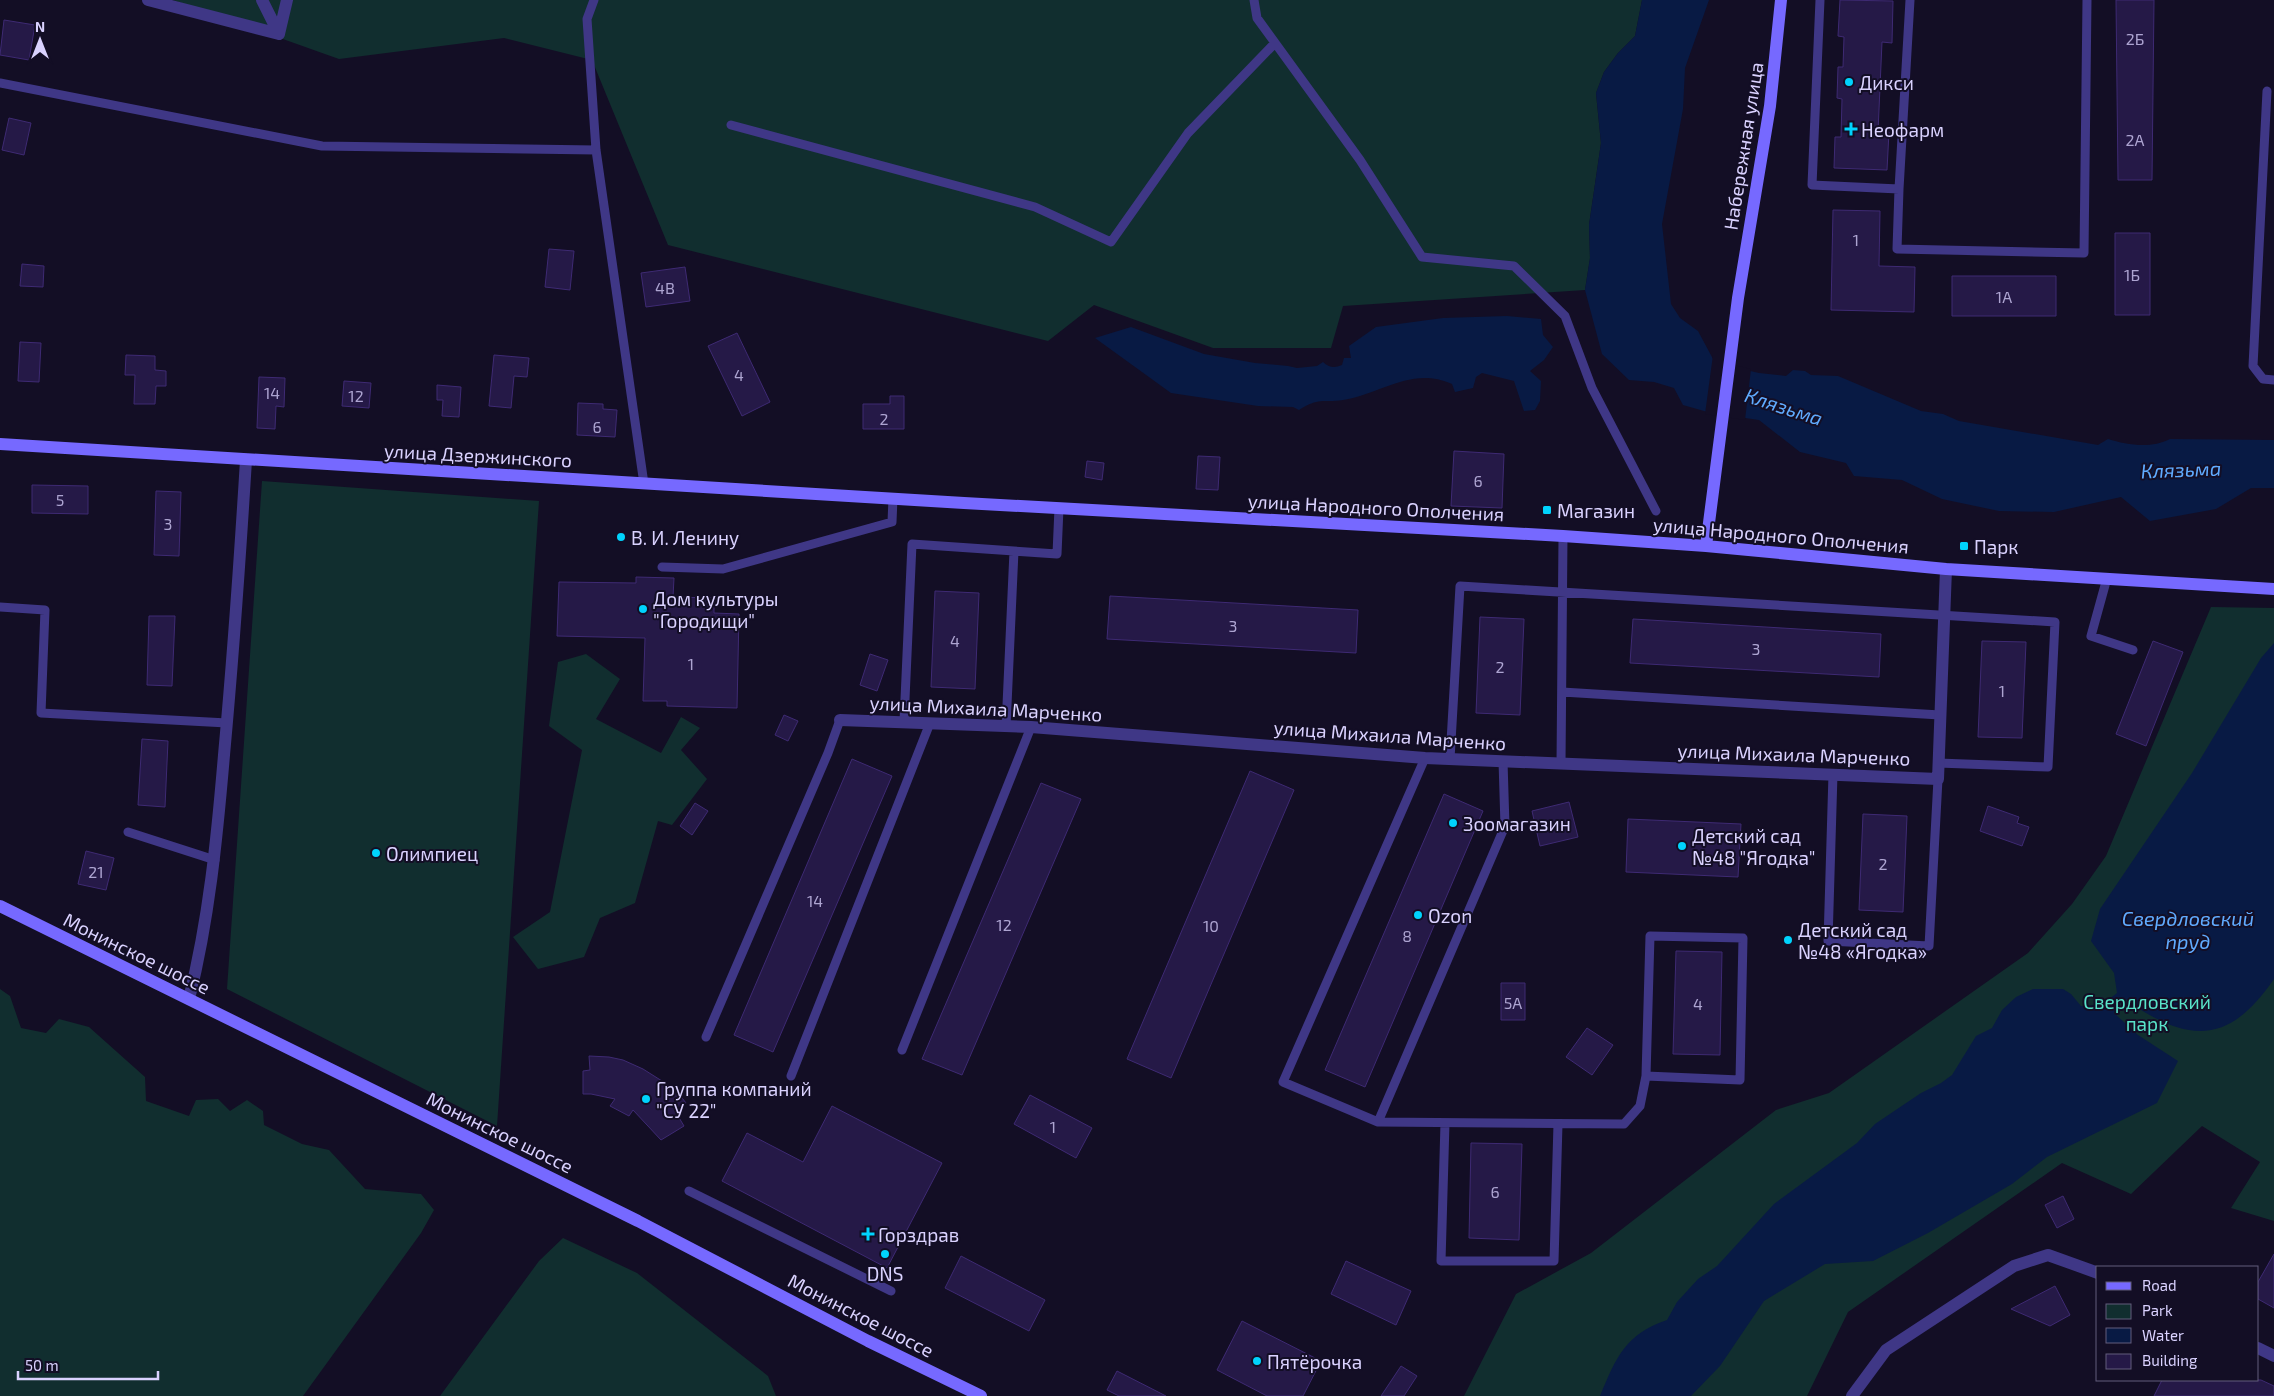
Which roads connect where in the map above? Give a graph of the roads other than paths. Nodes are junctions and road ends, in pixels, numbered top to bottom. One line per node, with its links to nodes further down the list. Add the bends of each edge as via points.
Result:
1 (148, 0): 10 (street)
2 (262, 0): 10 (street)
3 (287, 0): 10 (street)
4 (594, 0): 15 (lane, via 587,18)
5 (1254, 0): 11 (lane, via 1257,18)
6 (1781, 0): 26 (street, Набережная улица, via 1770,106 1738,298)
7 (1820, 0): 16 (lane, via 1812,186)
8 (1910, 0): 16 (lane)
9 (2088, 0): 16 (lane, via 2084,253 1897,249)
10 (279, 34)
11 (1275, 43): 14 (lane, via 1188,133 1111,242 1035,207); 24 (lane, via 1360,160 1422,257 1514,266 1565,316 1592,388)
12 (0, 83): 15 (lane, via 322,146)
13 (2267, 91): 17 (lane, via 2252,366 2263,379)
14 (731, 124)
15 (596, 150): 20 (lane)
16 (1899, 189)
17 (2274, 380)
18 (0, 444): 19 (street, улица Дзержинского)
19 (246, 460): 20 (street, улица Дзержинского); 41 (street)
20 (644, 484): 21 (street, улица Дзержинского)
21 (893, 498): 22 (street, улица Дзержинского); 28 (lane, via 892,522 723,569)
22 (954, 502): 23 (street, улица Народного Ополчения)
23 (1059, 508): 25 (street, улица Народного Ополчения); 27 (lane, via 1057,554)
24 (1656, 511)
25 (1563, 536): 26 (street, улица Народного Ополчения); 32 (lane)
26 (1706, 546): 29 (street, улица Народного Ополчения)
27 (1014, 551): 39 (lane, via 912,544); 42 (lane)
28 (662, 567)
29 (1946, 569): 30 (street, улица Народного Ополчения); 34 (street)
30 (2107, 578): 31 (street, улица Народного Ополчения); 35 (lane, via 2091,636)
31 (2274, 589)
32 (1563, 592): 34 (lane); 36 (lane); 45 (lane, via 1460,586)
33 (0, 607): 41 (lane, via 45,610 40,713)
34 (1944, 615): 37 (street); 48 (lane, via 2055,622 2048,767)
35 (2133, 650)
36 (1562, 692): 37 (lane); 47 (lane)
37 (1940, 715): 48 (street)
38 (840, 720): 39 (street, улица Михаила Марченко); 55 (lane)
39 (904, 721): 40 (street, улица Михаила Марченко)
40 (930, 722): 42 (street, улица Михаила Марченко); 57 (lane)
41 (227, 723): 52 (street)
42 (1006, 727): 43 (street, улица Михаила Марченко)
43 (1031, 727): 44 (street, улица Михаила Марченко); 56 (lane)
44 (1425, 758): 45 (street, улица Михаила Марченко); 59 (lane, via 1283,1082)
45 (1450, 759): 46 (street, улица Михаила Марченко)
46 (1502, 761): 47 (street, улица Михаила Марченко); 59 (lane, via 1505,826)
47 (1561, 763): 49 (street, улица Михаила Марченко)
48 (1938, 764): 50 (street)
49 (1834, 774): 50 (street, улица Михаила Марченко); 50 (lane, via 1828,941 1920,946 1929,946)
50 (1938, 779)
51 (128, 832): 52 (lane)
52 (215, 860): 54 (street, via 202,945)
53 (0, 906): 54 (street, Монинское шоссе)
54 (189, 1000): 67 (street, Монинское шоссе, via 638,1221)
55 (706, 1037)
56 (902, 1050)
57 (791, 1076)
58 (1646, 1076): 58 (lane, via 1650,936 1743,938 1740,1080); 61 (lane, via 1640,1106 1624,1124)
59 (1378, 1122): 60 (lane)
60 (1445, 1123): 61 (lane); 61 (lane, via 1441,1262 1554,1262)
61 (1558, 1124)
62 (689, 1191): 64 (lane)
63 (2096, 1272): 68 (street, via 2048,1255 2014,1266 1886,1350)
64 (891, 1291)
65 (2259, 1348): 66 (street)
66 (2274, 1356)
67 (981, 1396)
68 (1852, 1396)

